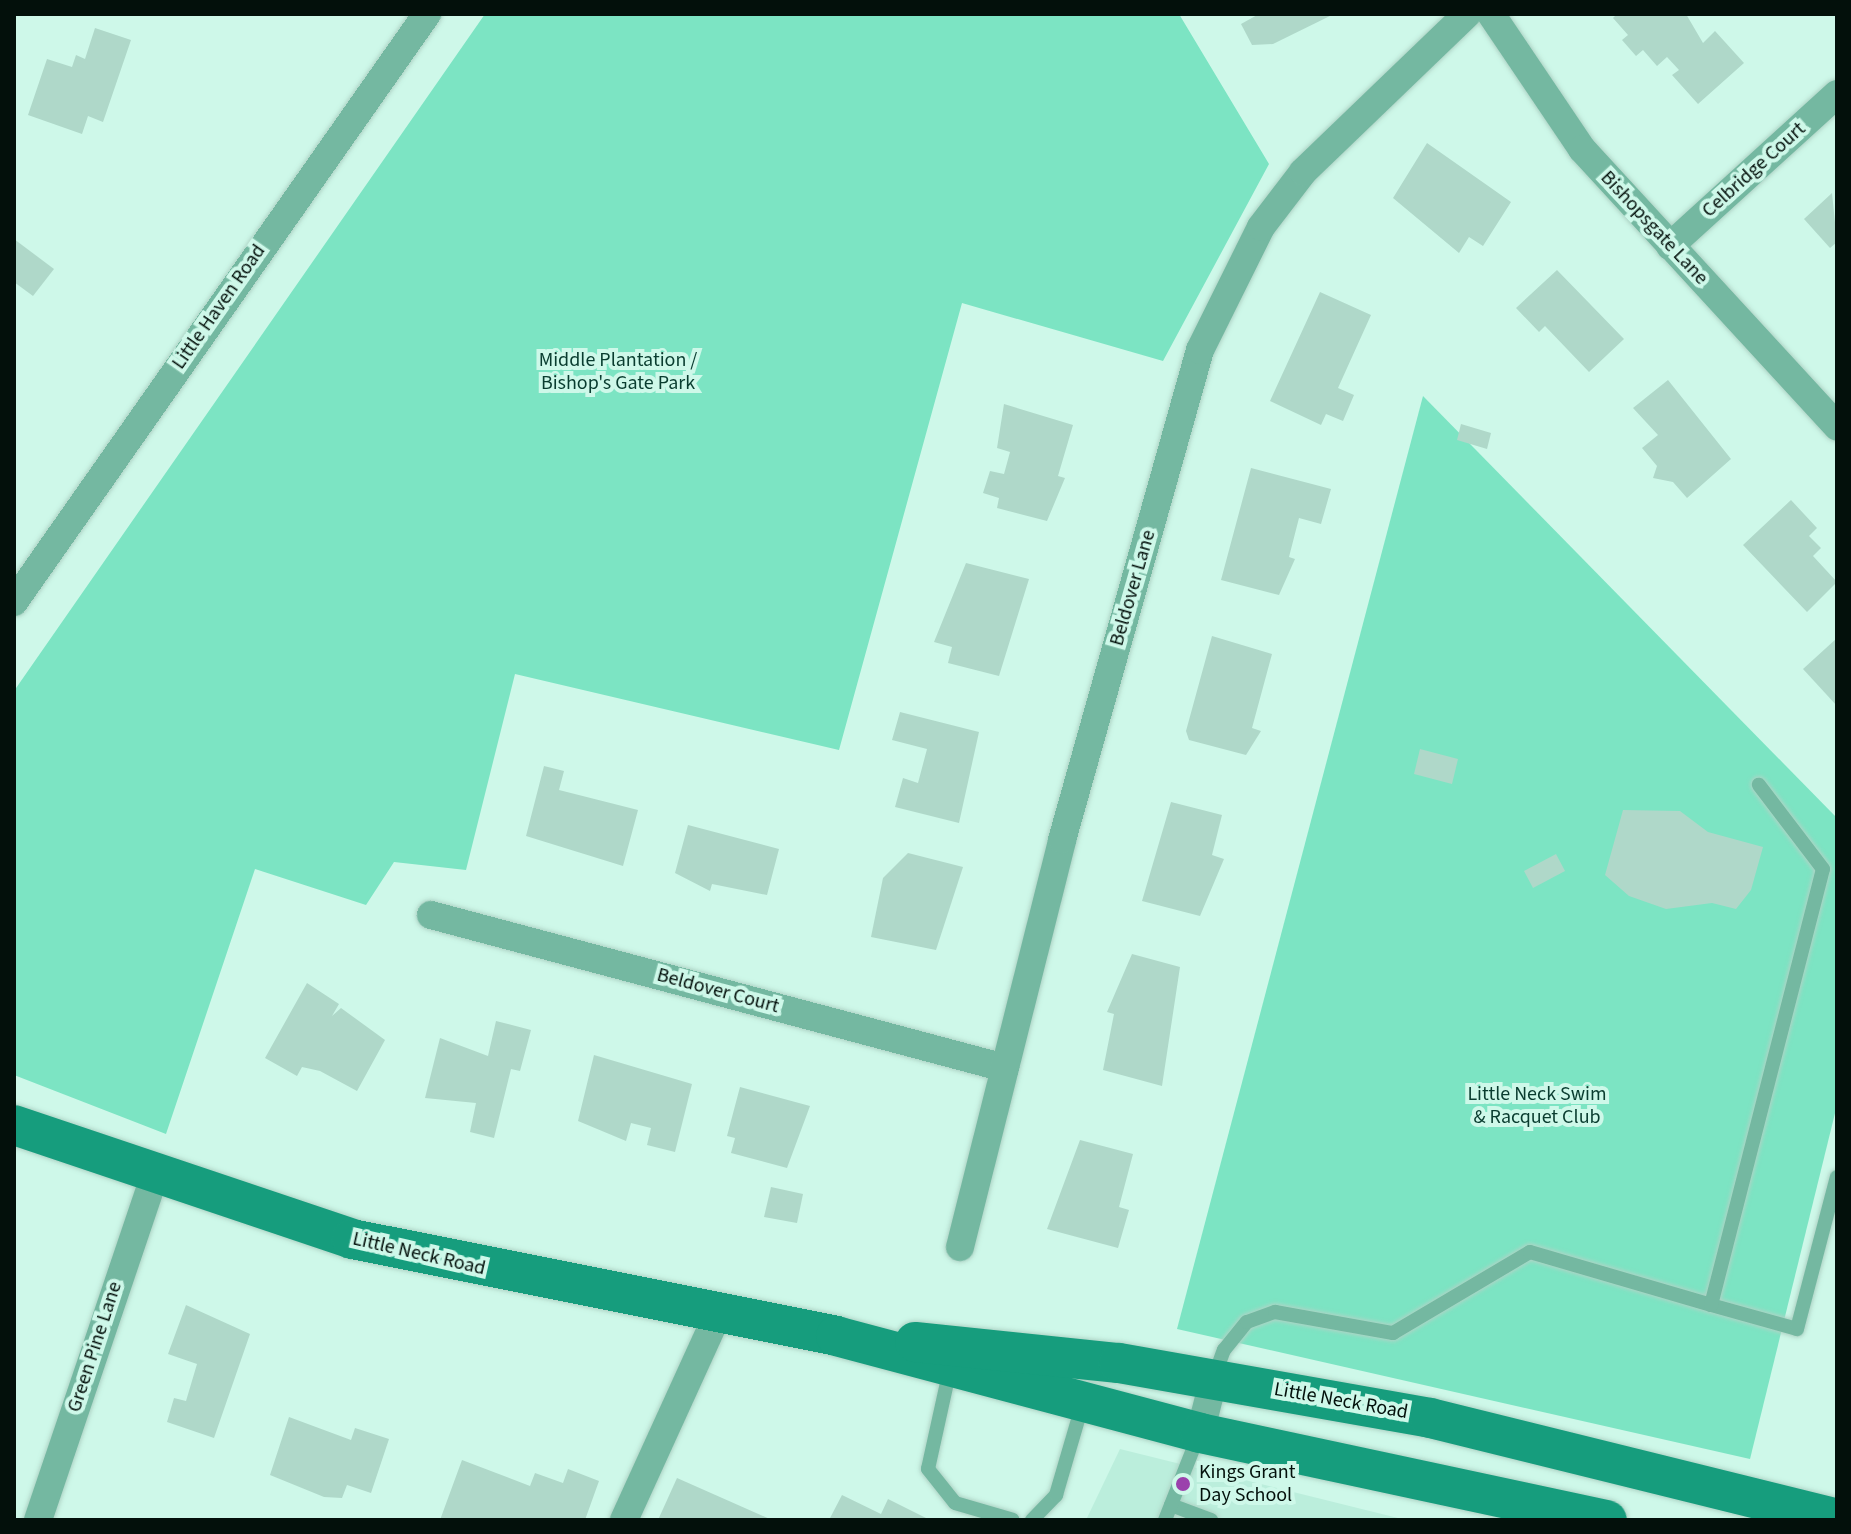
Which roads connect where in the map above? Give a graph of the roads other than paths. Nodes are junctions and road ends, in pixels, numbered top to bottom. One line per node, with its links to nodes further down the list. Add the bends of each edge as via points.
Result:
1 (427, 14): 7 (street, Little Haven Road)
2 (1467, 14): 12 (street, Beldover Lane, via 1303,172 1227,287 1195,366)
3 (1491, 14): 5 (street, Bishopsgate Lane, via 1561,124)
4 (1837, 94): 5 (street, Celbridge Court)
5 (1670, 246): 6 (street, Bishopsgate Lane)
6 (1837, 426)
7 (14, 602)
8 (1759, 785): 9 (lane)
9 (1823, 869): 10 (lane); 17 (lane)
10 (1837, 882)
11 (431, 915): 12 (street, Beldover Court)
12 (1005, 1068): 16 (street, Beldover Lane)
13 (14, 1125): 14 (street, Little Neck Road)
14 (155, 1174): 18 (street, Little Neck Road, via 352,1239); 26 (street, Green Pine Lane)
15 (1837, 1177): 17 (lane, via 1797,1329)
16 (960, 1247)
17 (1711, 1305): 21 (lane, via 1530,1252 1393,1333 1275,1312 1247,1322 1224,1350)
18 (718, 1314): 19 (street, Little Neck Road); 27 (street)
19 (836, 1336): 20 (street, Little Neck Road); 21 (street, Little Neck Road, via 1018,1349)
20 (950, 1369): 22 (street, Little Neck Road); 28 (lane, via 928,1469 955,1503)
21 (1214, 1378): 23 (street); 25 (street, Little Neck Road, via 1652,1468)
22 (1083, 1405): 23 (street, Little Neck Road); 29 (lane, via 1056,1495)
23 (1200, 1433): 24 (lane); 32 (street, Little Neck Road)
24 (1171, 1505): 30 (lane); 31 (lane)
25 (1837, 1519)
26 (38, 1520)
27 (624, 1520)
28 (1013, 1520)
29 (1032, 1520)
30 (1165, 1520)
31 (1211, 1520)
32 (1607, 1520)

